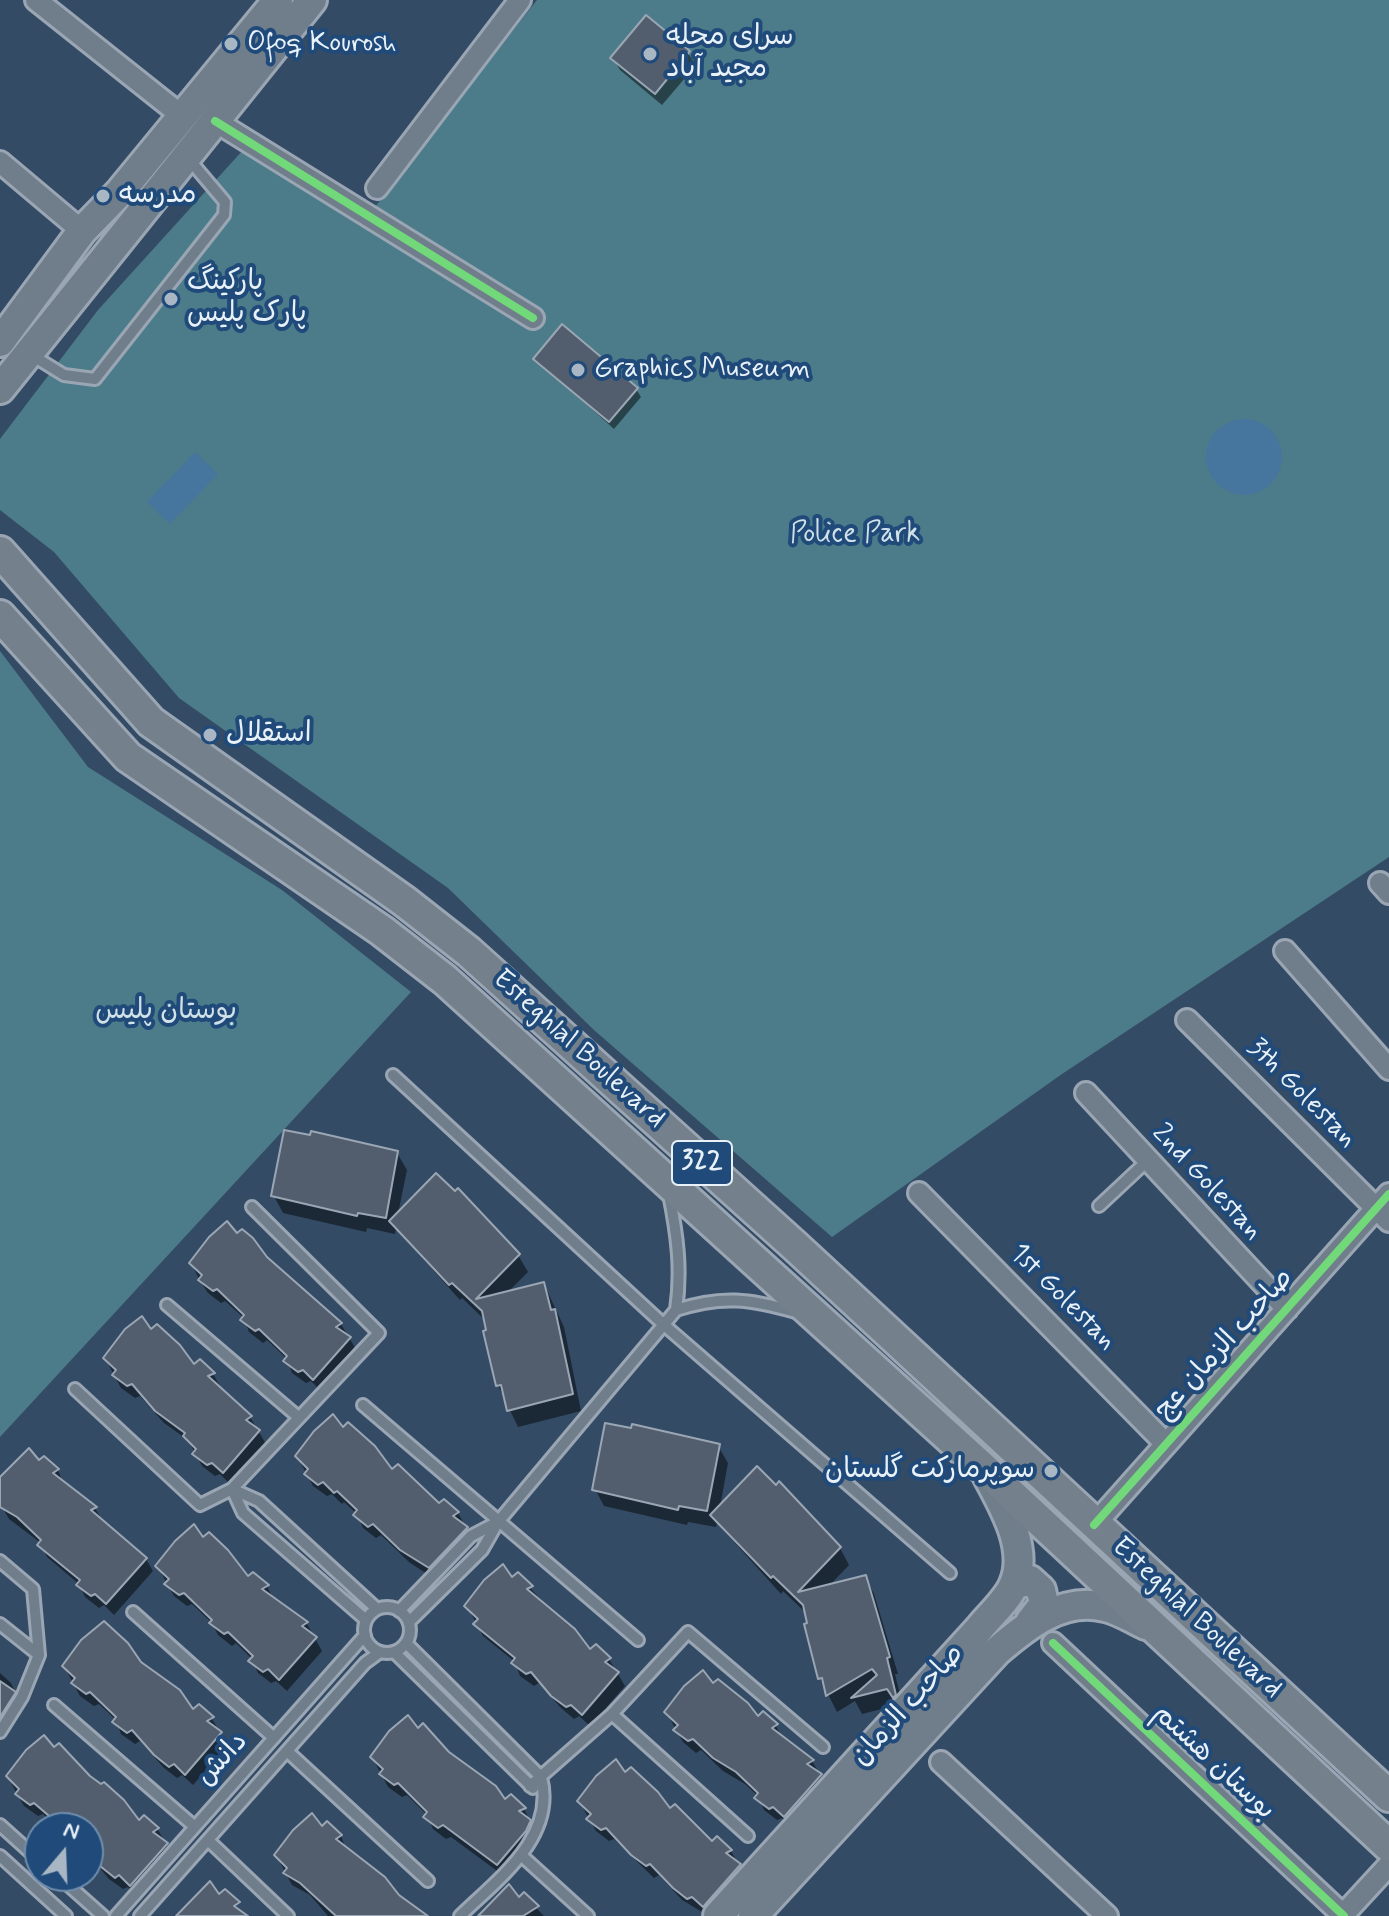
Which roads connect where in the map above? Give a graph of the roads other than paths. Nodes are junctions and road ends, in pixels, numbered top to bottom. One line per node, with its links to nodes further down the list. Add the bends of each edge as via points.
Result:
1 (36, 0): 5 (street)
2 (312, 0): 6 (main road)
3 (520, 0): 9 (street)
4 (268, 4): 5 (main road)
5 (182, 116): 10 (main road)
6 (215, 121): 7 (main road); 11 (street)
7 (186, 156): 13 (main road); 13 (lane, via 225,202 224,215 122,349 95,379 64,375)
8 (0, 162): 10 (street)
9 (377, 188)
10 (82, 231): 12 (main road)
11 (533, 318)
12 (1, 339)
13 (28, 353): 14 (main road)
14 (0, 389)
15 (0, 552): 42 (main road, Esteghlal Boulevard / 322, via 151,722 469,952)
16 (0, 616): 18 (main road, Esteghlal Boulevard / 322)
17 (0, 625): 18 (main road)
18 (35, 655): 25 (main road, Esteghlal Boulevard / 322, via 128,757 412,954)
19 (1285, 951): 21 (street)
20 (1187, 1020): 29 (street, 3th Golestan)
21 (1389, 1069)
22 (393, 1075): 34 (lane)
23 (1086, 1093): 24 (street, 2nd Golestan)
24 (1146, 1162): 27 (lane); 31 (street, 2nd Golestan)
25 (666, 1180): 32 (lane, via 679,1243); 33 (main road, Esteghlal Boulevard / 322)
26 (919, 1193): 38 (street, 1st Golestan)
27 (1099, 1206)
28 (252, 1207): 37 (lane, via 379,1333)
29 (1384, 1208): 31 (street, صاحب الزمان عج)
30 (167, 1305): 37 (lane)
31 (1287, 1309): 38 (street, صاحب الزمان عج)
32 (676, 1310): 33 (lane, via 708,1299 732,1298); 34 (lane)
33 (818, 1318): 39 (main road, Esteghlal Boulevard / 322)
34 (663, 1324): 41 (lane); 44 (lane)
35 (75, 1389): 40 (lane, via 200,1505)
36 (363, 1405): 41 (lane)
37 (297, 1416): 40 (lane)
38 (1166, 1444): 42 (street, صاحب الزمان عج)
39 (984, 1469): 45 (main road, via 1010,1517 1018,1556); 53 (main road, Esteghlal Boulevard / 322)
40 (232, 1489): 46 (lane, via 259,1501); 49 (lane, via 243,1513)
41 (498, 1522): 47 (lane, via 471,1536); 50 (lane, via 482,1550); 55 (lane)
42 (1094, 1525): 70 (main road, Esteghlal Boulevard / 322)
43 (0, 1561): 60 (lane, via 33,1589)
44 (950, 1573)
45 (1014, 1585): 51 (main road, via 1030,1580 1041,1590 1044,1604); 92 (main road, صاحب الزمان)
46 (377, 1609): 47 (lane); 49 (lane)
47 (399, 1611): 50 (lane)
48 (133, 1612): 64 (lane)
49 (366, 1620): 54 (lane)
50 (409, 1622): 56 (lane)
51 (1030, 1622): 53 (main road, صاحب الزمان, via 1070,1607 1104,1606); 84 (main road, صاحب الزمان, via 997,1651)
52 (0, 1624): 60 (lane)
53 (1149, 1626): 72 (main road, Esteghlal Boulevard / 322)
54 (365, 1635): 58 (lane); 64 (lane, دانش)
55 (638, 1640)
56 (406, 1643): 59 (lane); 68 (lane)
57 (1053, 1643): 94 (street, بوستان هشتم)
58 (380, 1652): 59 (lane); 66 (lane, دانش)
59 (394, 1652): 69 (lane)
60 (39, 1655): 63 (lane)
61 (54, 1705): 74 (lane)
62 (612, 1714): 65 (lane, via 688,1632); 68 (lane); 75 (lane)
63 (0, 1732)
64 (274, 1738): 74 (lane, دانش)
65 (823, 1747)
66 (287, 1751): 76 (lane, دانش); 82 (lane)
67 (941, 1762): 93 (street)
68 (541, 1777): 69 (lane); 71 (lane)
69 (530, 1786): 71 (lane)
70 (1381, 1789): 72 (main road, via 1380,1812 1369,1816)
71 (544, 1796): 80 (lane, via 540,1821)
72 (1349, 1809): 77 (main road, Esteghlal Boulevard / 322)
73 (0, 1825): 78 (lane)
74 (195, 1827): 87 (lane, دانش)
75 (748, 1836)
76 (208, 1840): 88 (lane, دانش); 89 (lane)
77 (1389, 1846)
78 (24, 1847)
79 (0, 1856): 85 (lane)
80 (522, 1856): 90 (lane); 91 (lane)
81 (1389, 1865): 94 (street)
82 (428, 1881)
83 (76, 1892): 86 (lane)
84 (755, 1915)
85 (66, 1916)
86 (103, 1916)
87 (116, 1916)
88 (140, 1916)
89 (288, 1916)
90 (460, 1916)
91 (588, 1916)
92 (718, 1916)
93 (1107, 1916)
94 (1343, 1916)

